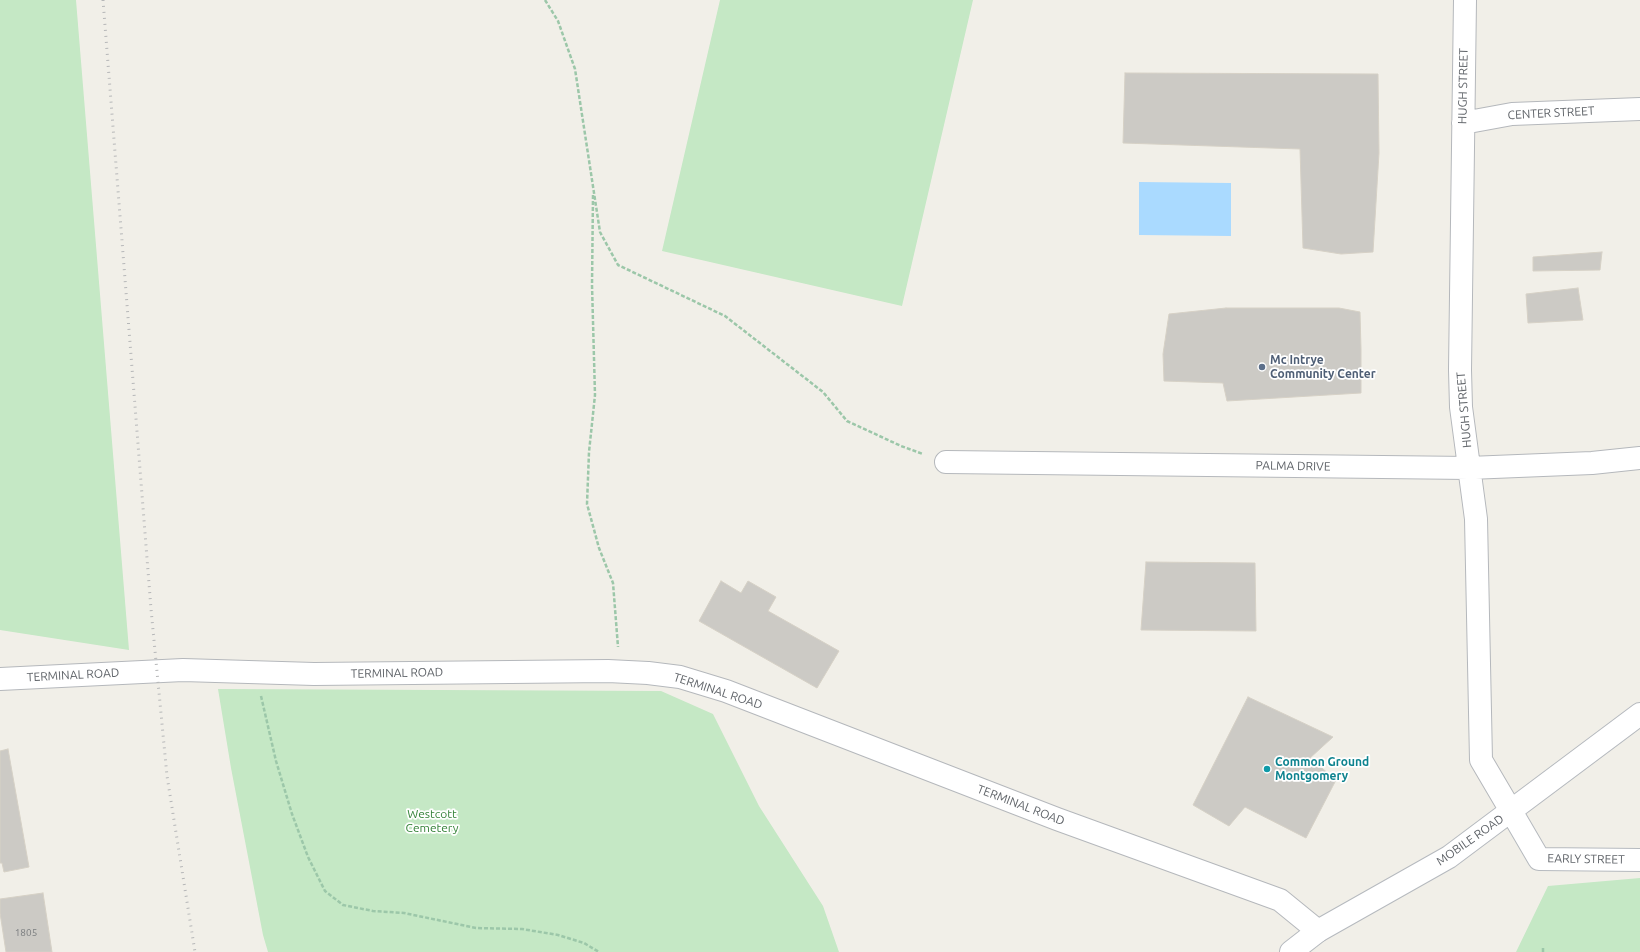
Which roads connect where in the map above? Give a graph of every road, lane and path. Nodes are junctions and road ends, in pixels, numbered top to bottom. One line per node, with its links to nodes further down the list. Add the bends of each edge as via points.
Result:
1 (545, 0): 5 (path, via 558,21 575,69)
2 (1465, 0): 4 (street, HUGH STREET)
3 (1640, 109): 4 (street, CENTER STREET, via 1512,114)
4 (1463, 123): 8 (street, HUGH STREET, via 1460,370 1461,407)
5 (593, 187): 7 (path, via 600,232 618,265 726,316 822,392 846,421 901,446); 10 (path, via 595,395 586,504 613,583)
6 (1640, 458): 8 (street, PALMA DRIVE, via 1592,463)
7 (946, 462): 8 (street, PALMA DRIVE)
8 (1469, 468): 13 (street, HUGH STREET, via 1476,519 1481,760)
9 (257, 672): 10 (street, TERMINAL ROAD); 11 (street, TERMINAL ROAD, via 158,670); 17 (path, via 276,761 292,814 308,857 325,891 343,905 373,911 404,913 476,928 522,929 558,935 584,943)
10 (620, 672): 15 (street, TERMINAL ROAD, via 680,677 726,691 1057,819 1280,900)
11 (0, 679)
12 (1640, 714): 13 (street, MOBILE ROAD)
13 (1511, 811): 14 (street, EARLY STREET, via 1539,859); 15 (street, MOBILE ROAD, via 1449,857)
14 (1640, 860)
15 (1318, 931): 18 (street, MOBILE ROAD)
16 (1543, 948): 19 (path)
17 (599, 952)
18 (1291, 952)
19 (1543, 952)

